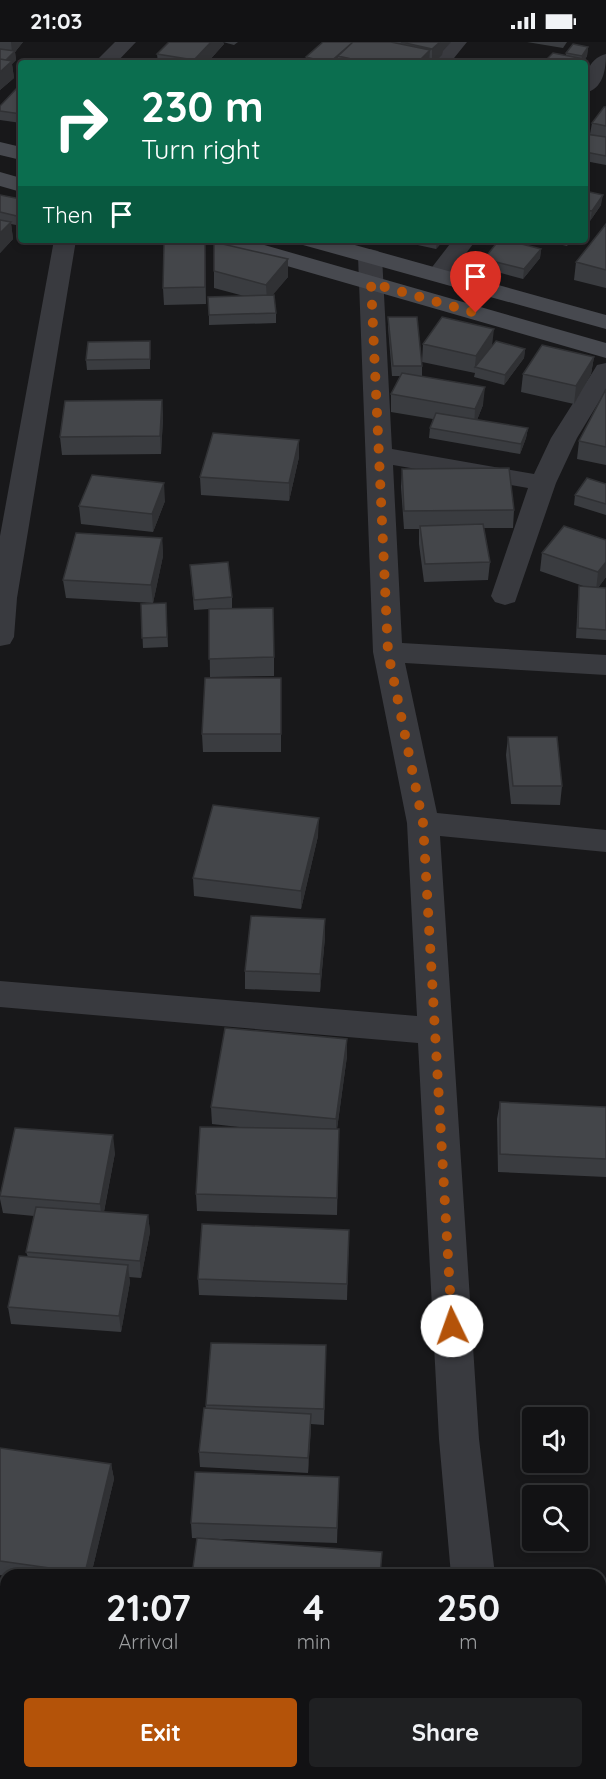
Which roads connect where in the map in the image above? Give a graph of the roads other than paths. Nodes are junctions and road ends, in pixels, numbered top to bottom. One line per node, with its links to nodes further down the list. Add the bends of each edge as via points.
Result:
1 (126, 42): 3 (street)
2 (457, 42): 4 (street)
3 (107, 60)
4 (442, 60)
5 (606, 60): 6 (street)
6 (588, 83)
7 (0, 179): 8 (main road)
8 (18, 184)
9 (64, 243): 22 (street, via 3,598)
10 (232, 243): 15 (main road)
11 (322, 243): 13 (main road)
12 (463, 243): 14 (street)
13 (370, 256): 14 (main road); 15 (street)
14 (438, 275): 16 (main road)
15 (371, 283): 17 (main road); 19 (street)
16 (606, 322)
17 (606, 351)
18 (606, 370): 20 (street, via 564,438)
19 (377, 454): 20 (street); 23 (street)
20 (543, 483): 21 (street)
21 (505, 596)
22 (0, 637)
23 (388, 652): 24 (street); 25 (street)
24 (606, 666)
25 (423, 823): 26 (street); 28 (street)
26 (606, 841)
27 (0, 994): 28 (street)
28 (436, 1031): 29 (street, via 459,1439)
29 (472, 1569)

